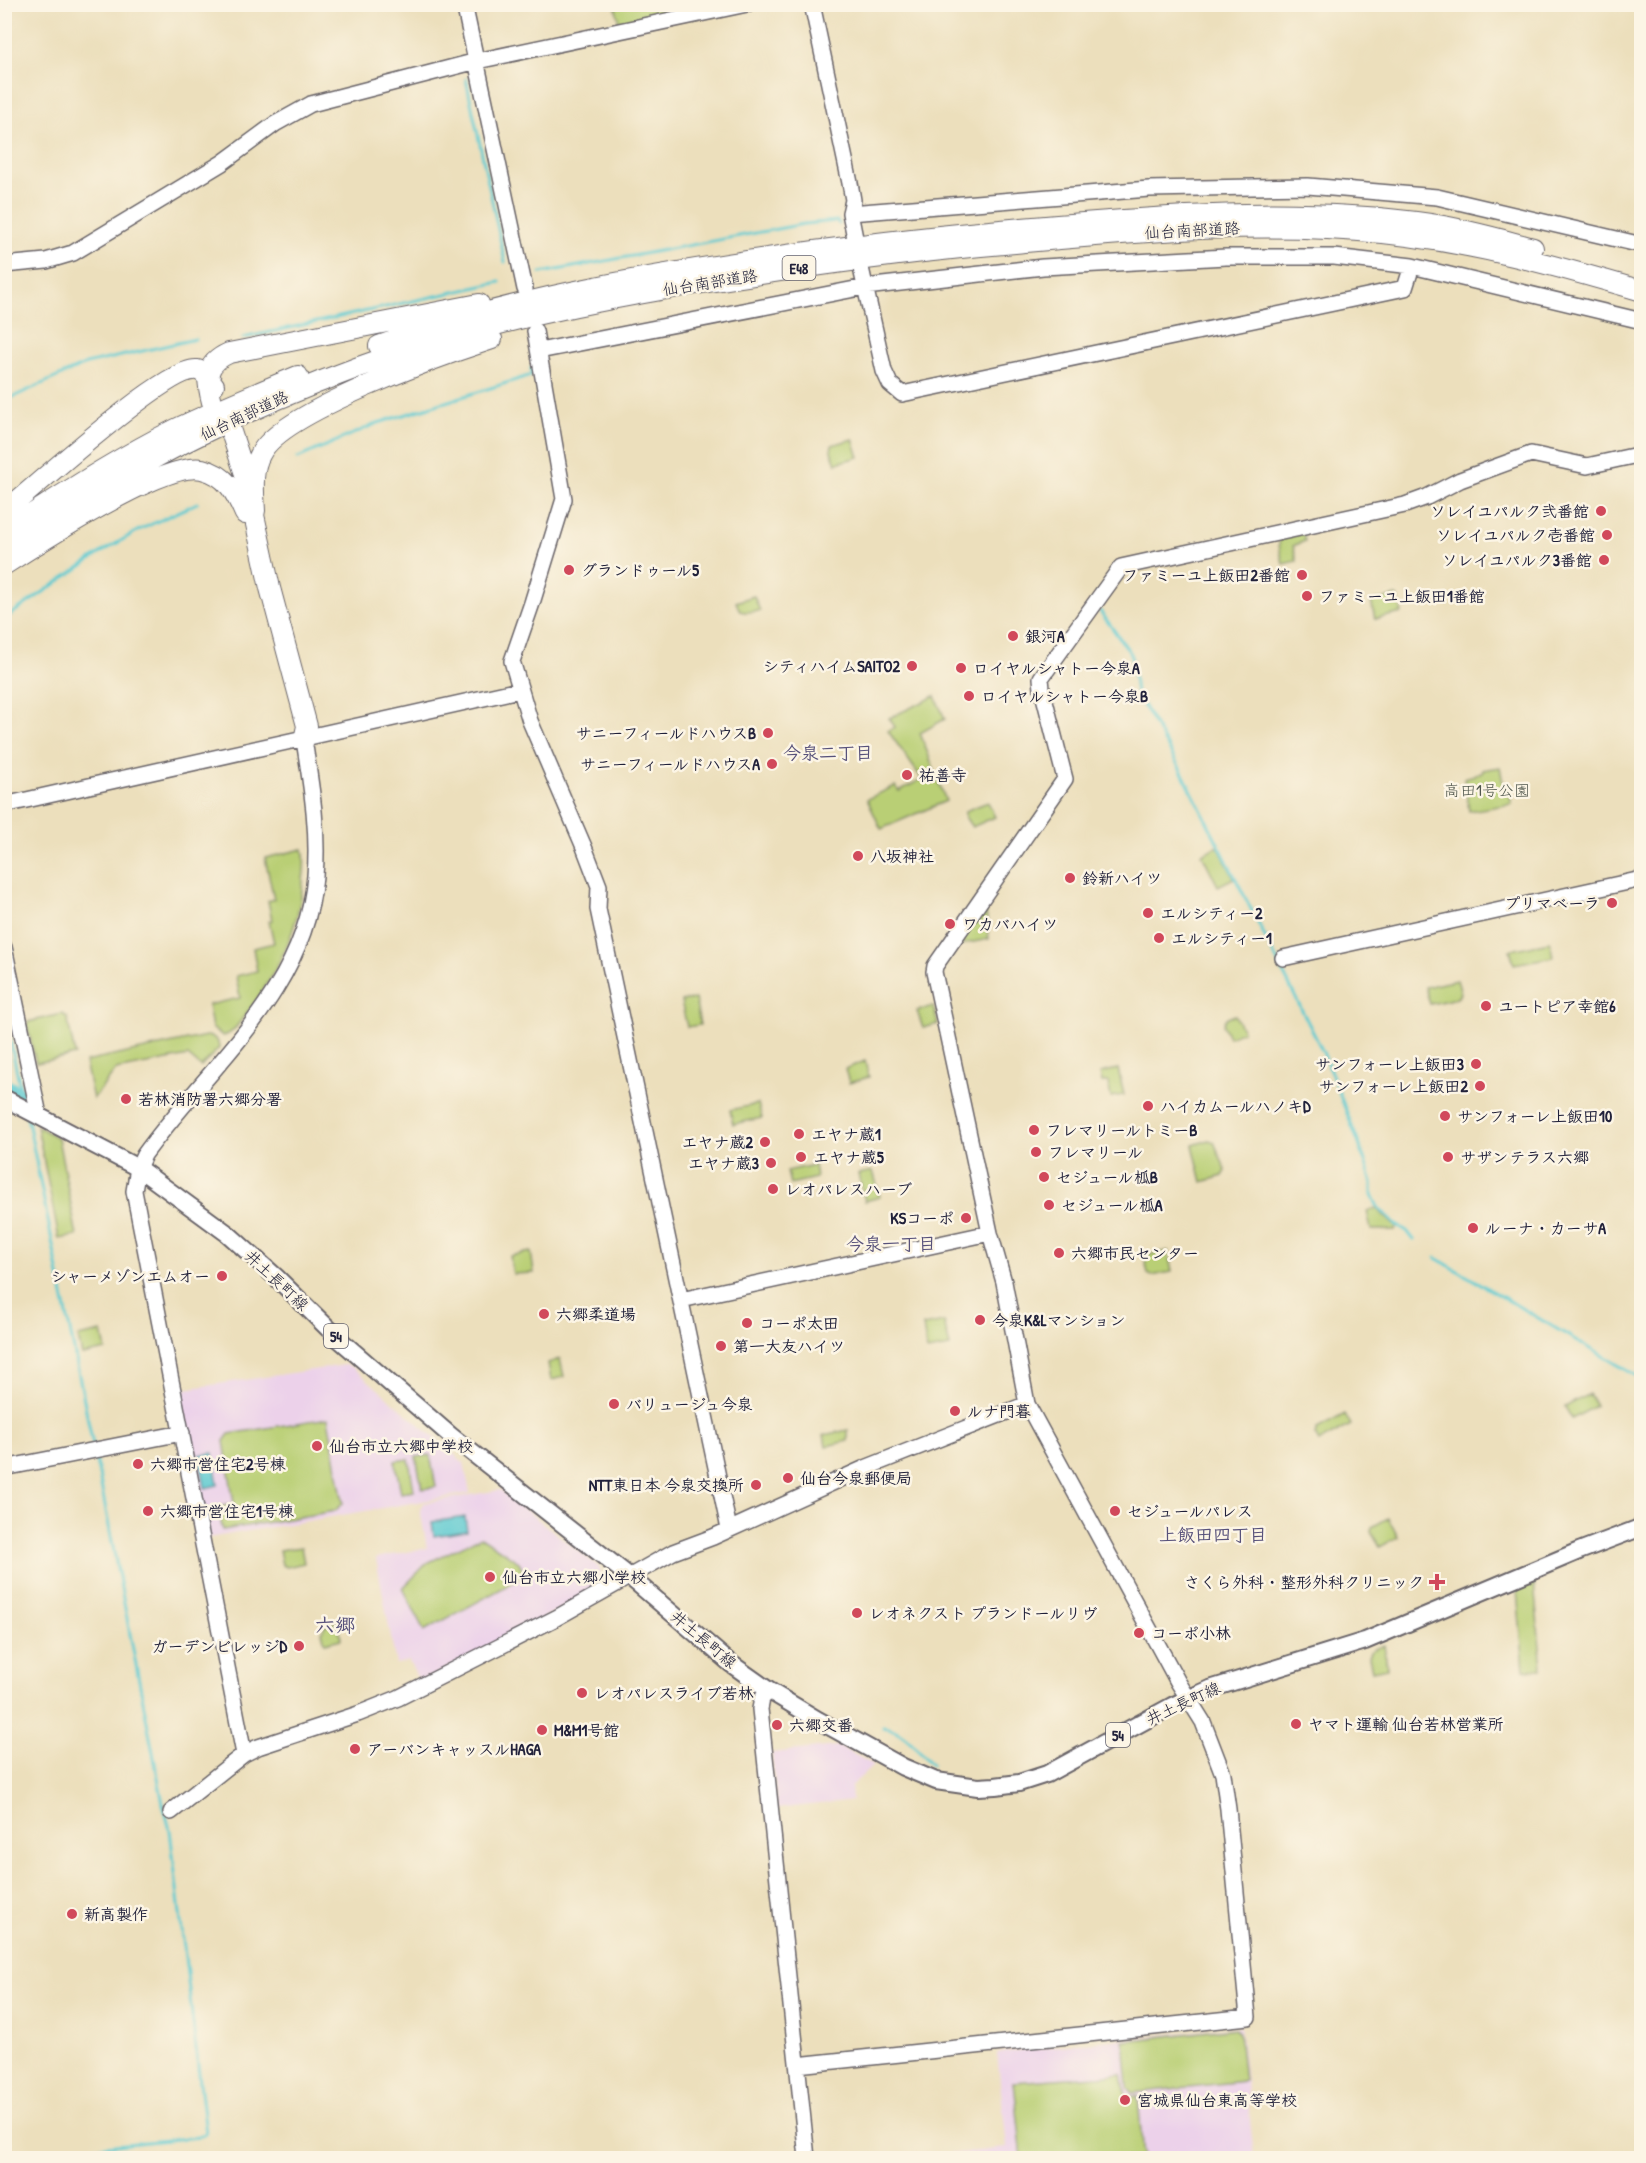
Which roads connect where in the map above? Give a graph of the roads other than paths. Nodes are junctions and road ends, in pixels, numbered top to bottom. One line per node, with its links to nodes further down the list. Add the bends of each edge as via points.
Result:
1 (464, 4): 4 (street)
2 (747, 4): 4 (street)
3 (812, 4): 5 (street, via 850,183)
4 (477, 61): 8 (street, via 310,104 222,163 73,253 46,261); 14 (street)
5 (850, 213): 6 (street); 7 (street, via 1149,189 1308,186 1437,197)
6 (855, 238)
7 (1641, 246)
8 (4, 265)
9 (1412, 266): 13 (street, via 1334,257 1226,257 1043,267); 13 (street, via 1405,288 902,394 890,384 884,371); 17 (street)
10 (861, 268): 13 (street)
11 (1641, 277): 16 (highway, 仙台南部道路 / E48, via 1432,224 1274,213 1046,225 872,243 655,276)
12 (676, 286): 15 (highway, 仙台南部道路 / E48, via 982,245 1235,227 1338,229 1432,240 1562,268); 25 (highway, via 469,346 309,414 271,439 260,453); 27 (highway, 仙台南部道路 / E48, via 484,328 322,381 179,445)
13 (865, 287): 19 (street)
14 (525, 289)
15 (1641, 291)
16 (556, 296): 20 (highway, via 470,305 251,348 220,357); 26 (highway, 仙台南部道路 / E48, via 392,341 237,400 125,456)
17 (1641, 321)
18 (535, 331): 19 (street)
19 (539, 351): 29 (street, via 564,499 512,661)
20 (207, 377): 21 (highway); 24 (highway, via 197,370 188,371 157,387)
21 (216, 400)
22 (226, 430): 25 (highway, via 245,474)
23 (1641, 454): 37 (street, via 1587,466 1531,454 1405,505 1121,567 1041,678 1065,778 935,966)
24 (4, 512)
25 (250, 513): 28 (highway, via 228,482 202,469 185,471 152,481 92,512); 30 (highway, via 307,726)
26 (4, 533)
27 (4, 551)
28 (4, 565)
29 (519, 690): 30 (street); 38 (street, via 599,886 597,909)
30 (304, 740): 31 (street); 36 (street, via 316,837 315,877 307,920 291,962 266,1004 150,1146)
31 (4, 805)
32 (1641, 879): 34 (street)
33 (4, 948): 35 (street)
34 (1283, 958)
35 (24, 1107): 36 (main road, 井土長町線 / 54)
36 (138, 1168): 40 (street, via 134,1191); 44 (main road, 井土長町線 / 54, via 228,1234 340,1340 451,1436)
37 (990, 1233): 38 (street); 39 (street, via 1004,1282)
38 (681, 1300): 43 (street)
39 (1027, 1404): 43 (street, via 866,1468); 46 (street)
40 (182, 1433): 41 (street); 47 (street)
41 (4, 1468)
42 (1641, 1527): 46 (main road, 井土長町線 / 54, via 1365,1641)
43 (729, 1529): 44 (street, via 673,1552)
44 (630, 1577): 45 (main road, 井土長町線 / 54, via 730,1663); 47 (street, via 398,1698)
45 (768, 1690): 46 (main road, 井土長町線 / 54, via 903,1767 936,1780 978,1787 1008,1785 1047,1774); 49 (street, via 760,1709)
46 (1188, 1698): 49 (street, via 1203,1722 1222,1774 1248,2017)
47 (244, 1754): 48 (street)
48 (171, 1812)
49 (797, 2064): 50 (street)
50 (807, 2158)

